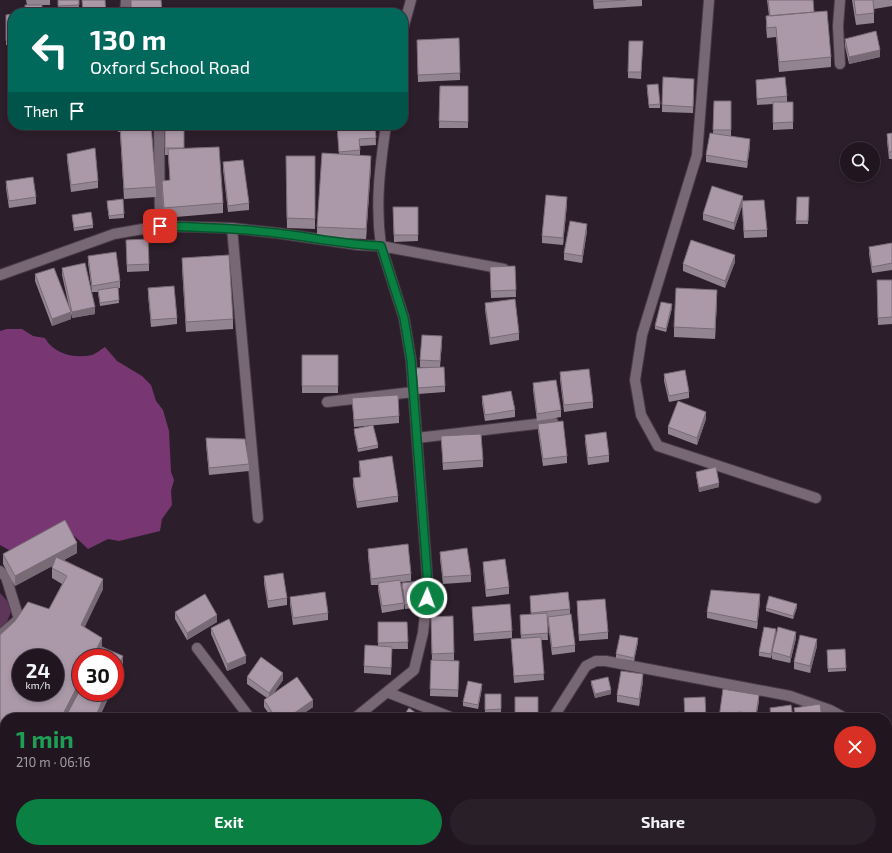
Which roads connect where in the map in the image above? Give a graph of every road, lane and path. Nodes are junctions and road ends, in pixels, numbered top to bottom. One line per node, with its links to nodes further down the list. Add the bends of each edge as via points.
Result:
1 (411, 0): 4 (street)
2 (709, 0): 17 (street, via 698,155 642,335 635,380 641,415 658,446)
3 (840, 0): 5 (street)
4 (408, 11)
5 (840, 64)
6 (160, 130): 8 (street)
7 (385, 130): 10 (street, via 377,217)
8 (160, 226): 9 (street); 12 (street, via 114,234)
9 (232, 228): 10 (street); 18 (street)
10 (381, 246): 11 (street); 13 (street, via 404,318)
11 (504, 269)
12 (0, 275)
13 (413, 392): 14 (street); 16 (street)
14 (327, 402)
15 (553, 422): 16 (street)
16 (417, 438): 22 (street, via 428,586 423,634 414,670)
17 (816, 498)
18 (258, 518)
19 (0, 571): 20 (street, via 6,577 19,619)
20 (0, 635)
21 (197, 648): 23 (street)
22 (389, 693): 24 (street); 25 (street)
23 (246, 713)
24 (362, 713)
25 (440, 713)
26 (556, 713): 27 (street, via 586,666 596,661 790,696)
27 (836, 713)

